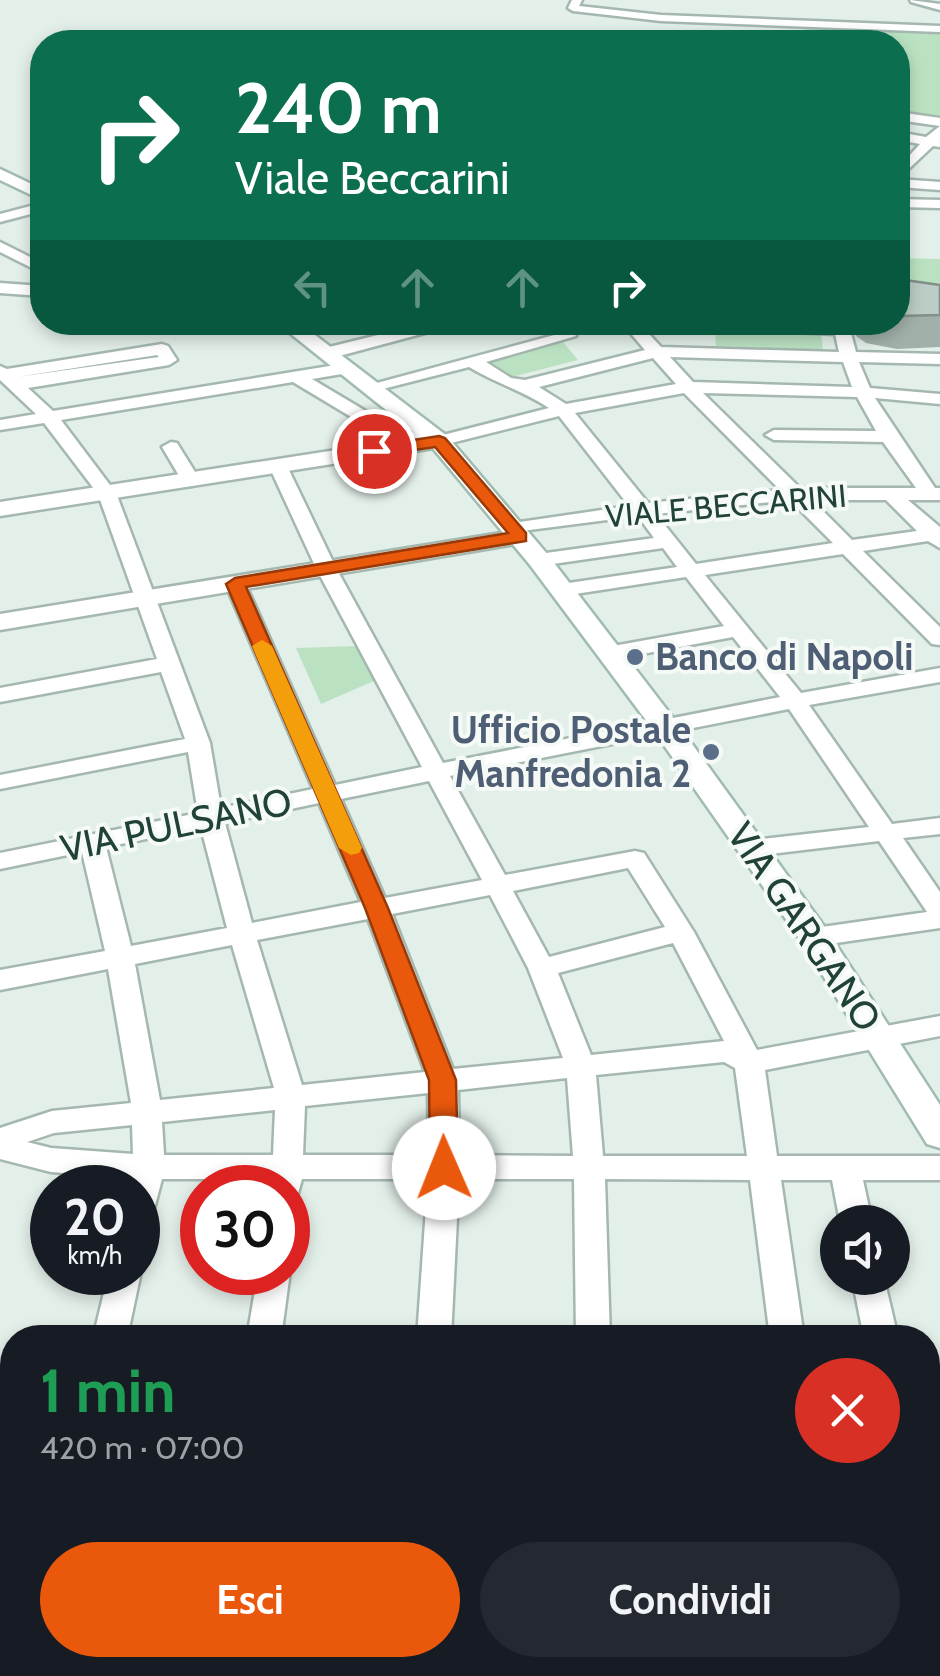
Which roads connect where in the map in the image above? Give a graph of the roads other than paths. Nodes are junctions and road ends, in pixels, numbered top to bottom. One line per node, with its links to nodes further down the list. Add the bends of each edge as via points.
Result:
1 (577, 0): 5 (street, via 573,8 662,18)
2 (916, 0): 3 (street)
3 (940, 6)
4 (779, 8): 5 (street)
5 (803, 22): 6 (street); 7 (street)
6 (940, 29)
7 (798, 30)
8 (910, 118): 9 (street)
9 (940, 122)
10 (940, 130): 11 (street)
11 (934, 142): 12 (street)
12 (910, 164)
13 (0, 174): 16 (main road)
14 (910, 184): 15 (street)
15 (940, 186)
16 (30, 187)
17 (910, 203): 18 (street)
18 (940, 204)
19 (30, 210): 20 (street)
20 (0, 218)
21 (0, 246): 22 (street)
22 (30, 260)
23 (30, 265): 24 (street)
24 (0, 271)
25 (0, 288): 26 (street)
26 (30, 290)
27 (302, 335): 35 (main road, VIA GARGANO)
28 (413, 335): 35 (main road)
29 (545, 335): 37 (street)
30 (568, 335): 38 (street)
31 (641, 335): 33 (street)
32 (843, 335): 34 (street)
33 (656, 352): 34 (street); 38 (street); 43 (street)
34 (847, 355): 36 (street); 44 (street)
35 (338, 360): 40 (street); 42 (main road, VIA GARGANO)
36 (940, 360)
37 (472, 361): 41 (street, via 507,383); 42 (street)
38 (598, 366): 41 (street)
39 (5, 377): 39 (street, via 169,360 162,349); 47 (street)
40 (297, 377): 47 (street); 51 (street, via 389,432)
41 (526, 385): 46 (street)
42 (371, 387): 51 (main road, VIA GARGANO)
43 (688, 387): 44 (street); 46 (street); 56 (street)
44 (862, 392): 45 (street); 50 (street)
45 (940, 399)
46 (563, 410): 51 (street); 60 (street)
47 (50, 417): 48 (street); 55 (street)
48 (0, 425)
49 (774, 435): 50 (street)
50 (886, 437): 58 (street)
51 (439, 441): 53 (main road); 61 (main road, VIA GARGANO)
52 (171, 447): 54 (street)
53 (278, 466): 54 (main road); 66 (street)
54 (191, 480): 55 (main road)
55 (107, 492): 59 (main road); 70 (street)
56 (794, 494): 57 (street, VIALE BECCARINI); 60 (street, VIALE BECCARINI); 64 (street)
57 (890, 494): 58 (street, VIALE BECCARINI); 62 (street)
58 (934, 494)
59 (0, 509)
60 (640, 510): 61 (street, VIALE BECCARINI); 63 (street)
61 (517, 533): 65 (main road, VIA GARGANO); 66 (main road, VIALE BECCARINI)
62 (937, 537): 64 (street)
63 (666, 542): 65 (street); 67 (street)
64 (846, 546): 67 (street); 73 (street)
65 (540, 560): 69 (main road, VIA GARGANO)
66 (326, 568): 68 (main road, VIALE BECCARINI); 81 (street)
67 (688, 569): 69 (street); 72 (street)
68 (235, 584): 70 (main road, VIALE BECCARINI); 83 (street)
69 (562, 590): 74 (main road, VIA GARGANO)
70 (144, 598): 71 (main road, VIALE BECCARINI); 75 (street)
71 (0, 622)
72 (738, 630): 74 (street); 78 (street)
73 (940, 638)
74 (610, 653): 79 (main road, VIA GARGANO)
75 (168, 664): 77 (street); 80 (street)
76 (940, 675): 78 (street, VIA PULSANO)
77 (0, 695)
78 (795, 701): 79 (street, VIA PULSANO); 86 (street)
79 (664, 725): 81 (street, VIA PULSANO); 88 (main road, VIA GARGANO)
80 (198, 743): 82 (street); 84 (street)
81 (436, 772): 83 (street, VIA PULSANO); 90 (street)
82 (0, 782)
83 (328, 794): 84 (street, VIA PULSANO); 91 (street)
84 (211, 818): 87 (street, VIA PULSANO); 94 (street)
85 (940, 826): 86 (street)
86 (886, 832): 88 (street); 92 (street)
87 (92, 842): 89 (street, VIA PULSANO); 96 (street)
88 (753, 848): 95 (main road, VIA GARGANO)
89 (0, 862)
90 (495, 886): 91 (street); 93 (street, via 635,859); 97 (street)
91 (376, 908): 94 (street); 103 (street)
92 (940, 915): 95 (street)
93 (681, 932): 97 (street); 101 (street)
94 (242, 934): 96 (street); 104 (street)
95 (815, 937): 100 (main road, VIA GARGANO)
96 (120, 958): 98 (street); 105 (street)
97 (542, 968): 102 (street)
98 (0, 980)
99 (940, 1026): 100 (street)
100 (880, 1038): 101 (street); 106 (main road, VIA GARGANO)
101 (749, 1062): 102 (street, via 728,1051); 113 (street)
102 (580, 1066): 103 (street); 112 (street)
103 (443, 1080): 104 (street); 111 (street)
104 (291, 1096): 105 (street); 110 (street)
105 (147, 1112): 107 (street, via 52,1122); 109 (street)
106 (940, 1134)
107 (0, 1143): 108 (street, via 51,1160)
108 (122, 1165)
109 (150, 1165)
110 (288, 1165)
111 (444, 1168): 112 (street); 116 (street); 123 (street)
112 (589, 1168): 113 (street); 124 (street)
113 (764, 1168): 114 (street); 125 (street)
114 (845, 1168): 115 (street); 117 (street)
115 (940, 1168)
116 (310, 1177)
117 (853, 1205)
118 (120, 1295): 121 (street)
119 (271, 1295): 122 (street)
120 (872, 1295): 126 (street)
121 (113, 1325)
122 (266, 1325)
123 (435, 1325)
124 (593, 1325)
125 (786, 1325)
126 (878, 1325)

